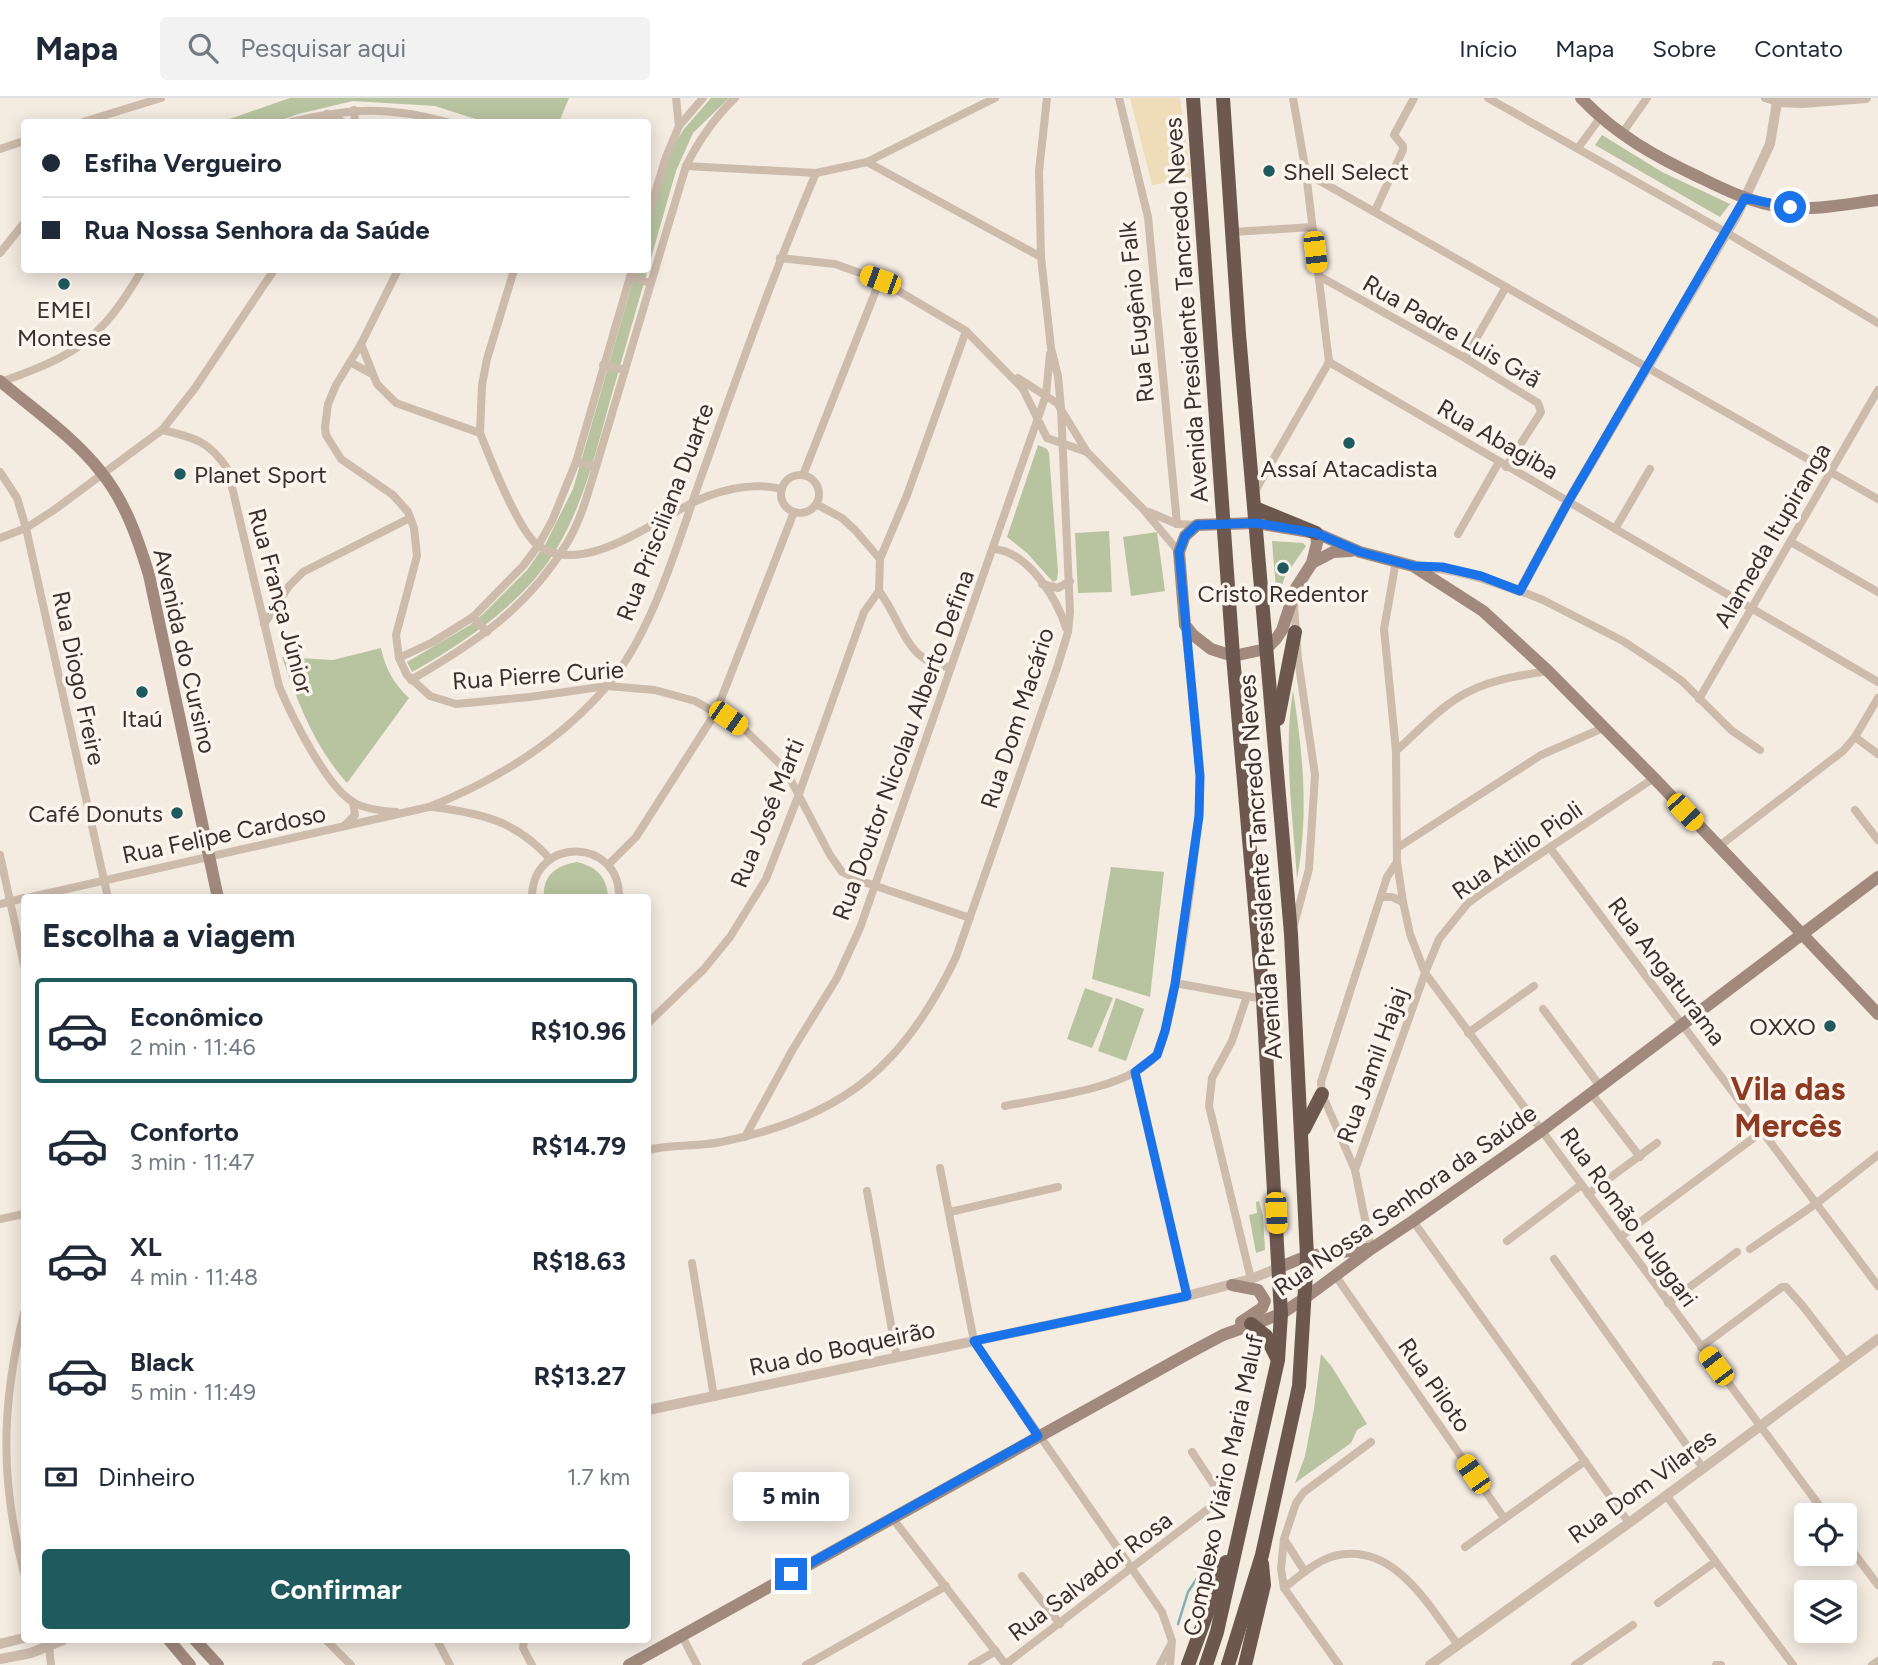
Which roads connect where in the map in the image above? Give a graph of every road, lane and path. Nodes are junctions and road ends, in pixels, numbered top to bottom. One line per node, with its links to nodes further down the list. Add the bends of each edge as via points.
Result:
1 (159, 98): 20 (street)
2 (676, 98): 25 (street)
3 (703, 98): 25 (street)
4 (735, 98): 31 (street, via 708,127)
5 (995, 98): 30 (street)
6 (1047, 98): 43 (street, Rua Dom Macário, via 1040,171)
7 (1119, 98): 93 (street, Rua Eugênio Falk, via 1148,217)
8 (1193, 98): 94 (highway, Avenida Presidente Tancredo Neves)
9 (1223, 98): 40 (highway, Avenida Presidente Tancredo Neves)
10 (1293, 98): 33 (street)
11 (1414, 98): 37 (street, via 1394,135 1403,150)
12 (1489, 98): 28 (street)
13 (1581, 98): 19 (main road)
14 (1647, 98): 26 (street)
15 (1866, 98): 16 (street, via 1802,103)
16 (1773, 99): 34 (street, via 1770,144)
17 (354, 110): 18 (street); 23 (street); 24 (street, via 387,110)
18 (327, 114): 21 (street); 22 (street)
19 (1600, 118): 26 (main road); 28 (street)
20 (92, 119)
21 (304, 119)
22 (337, 119)
23 (355, 119)
24 (435, 119)
25 (679, 126): 36 (street)
26 (1621, 135): 34 (main road, via 1660,159)
27 (21, 142): 29 (street)
28 (1578, 148): 41 (street)
29 (0, 149)
30 (867, 162): 32 (street); 43 (street)
31 (686, 166): 32 (street); 52 (street)
32 (816, 173): 44 (street, Rua Prisciliana Duarte)
33 (1306, 173): 37 (street); 39 (street)
34 (1745, 198): 35 (main road, via 1807,208); 41 (street)
35 (1878, 200)
36 (651, 206)
37 (1375, 211): 53 (street)
38 (21, 227): 42 (street)
39 (1312, 228): 40 (street); 50 (street)
40 (1233, 232): 85 (highway, Avenida Presidente Tancredo Neves)
41 (1727, 233): 54 (street); 62 (street)
42 (0, 253)
43 (1041, 257): 57 (street, Rua Dom Macário)
44 (780, 258): 51 (street, via 835,264); 87 (street, Rua Prisciliana Duarte)
45 (140, 273): 66 (street, via 104,326 80,348)
46 (272, 273): 71 (street)
47 (396, 273): 56 (street, Rua Pierre Curie)
48 (513, 273): 72 (street, via 487,359)
49 (631, 273): 52 (street); 61 (street)
50 (1319, 276): 58 (street, Rua Padre Luis Grã); 60 (street)
51 (880, 280): 55 (street); 82 (street)
52 (650, 283): 63 (street)
53 (1506, 287): 58 (street); 62 (street)
54 (1878, 323)
55 (966, 331): 64 (street); 107 (street)
56 (361, 344): 59 (street, Rua Pierre Curie); 65 (street)
57 (1051, 348): 68 (street, Rua Doutor Nicolau Alberto Defina); 69 (street, Rua Dom Macário)
58 (1465, 358): 76 (street, Rua Padre Luis Grã, via 1541,409)
59 (350, 362): 65 (street); 91 (street, Rua Pierre Curie, via 328,404 326,435 341,459 393,495)
60 (1329, 362): 76 (street, Rua Abagiba); 85 (street)
61 (603, 366): 63 (street); 75 (street)
62 (1648, 366): 81 (street); 86 (street)
63 (625, 370): 77 (street)
64 (1009, 373): 68 (street); 70 (street)
65 (372, 374): 72 (street, via 396,403)
66 (1, 381): 80 (main road, Avenida do Cursino)
67 (1878, 390): 81 (street, Alameda Itupiranga)
68 (1046, 395): 69 (street); 70 (street, Rua Doutor Nicolau Alberto Defina)
69 (1061, 408): 73 (street, Rua Dom Macário); 74 (street)
70 (1038, 418): 73 (street, via 1047,438); 103 (street, Rua Doutor Nicolau Alberto Defina)
71 (162, 430): 80 (street); 116 (street, Rua França Júnior, via 204,443 228,470)
72 (480, 433): 102 (street, via 516,514)
73 (1061, 444): 74 (street); 111 (street, Rua Dom Macário)
74 (1087, 452): 89 (street)
75 (576, 463): 77 (street); 102 (street)
76 (1502, 465): 86 (street, Rua Abagiba); 99 (street)
77 (596, 467): 106 (street, via 581,513)
78 (1650, 469): 97 (street)
79 (0, 472): 96 (street, Rua Diogo Freire, via 16,498)
80 (102, 472): 96 (street); 159 (main road, Avenida do Cursino, via 123,508 149,575)
81 (1831, 473): 84 (street); 101 (street, Alameda Itupiranga)
82 (803, 475): 83 (street, via 788,480); 88 (street, via 816,484)
83 (782, 489): 87 (street, via 729,489); 90 (street, via 782,500)
84 (1878, 499)
85 (1255, 500): 92 (highway, Avenida Presidente Tancredo Neves); 98 (highway)
86 (1568, 502): 97 (street, Rua Abagiba); 114 (street)
87 (692, 503): 106 (street, via 595,552); 135 (street, Rua Prisciliana Duarte, via 634,645)
88 (816, 504): 90 (street, via 806,512); 107 (street, via 842,518)
89 (1143, 509): 93 (street); 104 (street)
90 (794, 512): 138 (street)
91 (410, 518): 118 (street, via 314,565); 129 (street, Rua Pierre Curie, via 417,556 397,625)
92 (1256, 523): 94 (main road); 98 (main road); 127 (highway, Avenida Presidente Tancredo Neves)
93 (1177, 524): 95 (street)
94 (1225, 524): 95 (main road); 128 (highway, Avenida Presidente Tancredo Neves)
95 (1197, 525): 104 (main road, via 1185,536)
96 (26, 528): 100 (street); 164 (street, Rua Diogo Freire)
97 (1615, 529): 119 (street, Rua Abagiba)
98 (1316, 533): 105 (main road); 109 (main road)
99 (1458, 534)
100 (0, 538)
101 (1791, 542): 115 (street); 119 (street, Alameda Itupiranga)
102 (538, 546): 106 (street); 120 (street)
103 (994, 549): 112 (street, via 1016,555); 131 (street, Rua Doutor Nicolau Alberto Defina)
104 (1179, 552): 122 (main road)
105 (1360, 552): 108 (main road); 109 (main road, via 1333,552)
106 (559, 554): 123 (street, via 514,611)
107 (880, 559): 113 (street)
108 (1396, 561): 110 (main road); 143 (street, Rua Romão Pulggari, via 1384,629)
109 (1312, 563): 117 (main road)
110 (1413, 566): 114 (street, via 1455,569); 132 (main road, via 1483,611)
111 (1070, 581): 112 (street, via 1058,588); 124 (street, Rua Dom Macário)
112 (1042, 584): 124 (street, via 1058,604)
113 (879, 591): 131 (street, via 922,659); 146 (street, Rua José Marti, via 864,612)
114 (1520, 591): 137 (street, via 1623,641 1671,673)
115 (1878, 592)
116 (257, 593): 118 (street, via 269,600); 121 (street, Rua França Júnior)
117 (1293, 598): 125 (street); 127 (main road, via 1282,630)
118 (280, 599): 121 (street)
119 (1751, 609): 134 (street, Rua Abagiba); 137 (street, Alameda Itupiranga)
120 (473, 617): 123 (street); 129 (street)
121 (264, 624): 148 (street, Rua França Júnior, via 285,702 331,780)
122 (1185, 625): 126 (main road); 130 (street)
123 (487, 632): 133 (street)
124 (1068, 632): 176 (street, Rua Dom Macário)
125 (1295, 632): 141 (highway); 177 (street, via 1315,775 1309,869)
126 (1211, 649): 128 (main road); 130 (street, via 1195,648)
127 (1266, 649): 128 (main road); 141 (highway, Avenida Presidente Tancredo Neves)
128 (1233, 656): 184 (highway, Avenida Presidente Tancredo Neves)
129 (399, 658): 133 (street, Rua Pierre Curie)
130 (1188, 662): 181 (street, via 1200,804)
131 (951, 667): 165 (street, Rua Doutor Nicolau Alberto Defina)
132 (1548, 671): 139 (main road); 143 (street, via 1471,690)
133 (411, 680): 135 (street, Rua Pierre Curie, via 430,696 456,704)
134 (1878, 682)
135 (607, 686): 138 (street, Rua Pierre Curie, via 675,694); 147 (street, Rua Prisciliana Duarte, via 549,742 488,782)
136 (1878, 698): 140 (street)
137 (1699, 699): 142 (street)
138 (716, 712): 146 (street, Rua Pierre Curie, via 768,749); 162 (street, via 636,837)
139 (1603, 728): 145 (main road); 156 (street, via 1541,755)
140 (1855, 737): 144 (street); 155 (street, via 1823,768)
141 (1275, 738): 177 (highway, Avenida Presidente Tancredo Neves)
142 (1760, 750)
143 (1396, 751): 156 (street, Rua Romão Pulggari)
144 (1878, 754)
145 (1654, 778): 155 (main road); 157 (street, Rua Atilio Pioli)
146 (799, 794): 165 (street, Rua Pierre Curie, via 839,868 848,876); 187 (street, Rua José Marti, via 766,878 741,919 704,969)
147 (458, 795): 149 (street, Rua Felipe Cardoso); 150 (street)
148 (353, 802): 152 (street, via 378,810); 153 (street, via 355,815)
149 (429, 807): 150 (street, Rua Felipe Cardoso); 152 (street, Rua Felipe Cardoso)
150 (465, 810): 160 (street, Rua Felipe Cardoso, via 514,828)
151 (1855, 810): 154 (street)
152 (410, 811): 153 (street, Rua Felipe Cardoso)
153 (342, 828): 159 (street, Rua Felipe Cardoso)
154 (1878, 840)
155 (1718, 846): 178 (main road)
156 (1396, 848): 161 (street, Rua Romão Pulggari)
157 (1550, 848): 180 (street, Rua Atilio Pioli, via 1468,903 1439,939); 188 (street, Rua Angaturama)
158 (0, 855): 173 (street)
159 (210, 856): 164 (street, Rua Felipe Cardoso); 168 (main road, Avenida do Cursino)
160 (550, 859): 162 (street, via 578,851 592,854); 169 (street, via 538,873)
161 (1397, 862): 171 (street); 174 (street, Rua Romão Pulggari)
162 (608, 866): 170 (street)
163 (1878, 877): 178 (main road, Rua Nossa Senhora da Saúde)
164 (104, 880): 166 (street, Rua Felipe Cardoso); 167 (street, Rua Diogo Freire)
165 (876, 885): 176 (street, Rua Pierre Curie); 197 (street, Rua Doutor Nicolau Alberto Defina, via 837,978)
166 (43, 894)
167 (107, 894)
168 (217, 894)
169 (532, 894)
170 (618, 894)
171 (1381, 897): 174 (street); 191 (street)
172 (21, 899): 173 (street, Rua Felipe Cardoso)
173 (10, 902): 175 (street, Rua Felipe Cardoso); 179 (street)
174 (1402, 902): 180 (street, Rua Romão Pulggari)
175 (0, 904)
176 (970, 918): 197 (street, Rua Dom Macário, via 942,986 914,1032 883,1065 828,1107)
177 (1291, 934): 196 (highway, Avenida Presidente Tancredo Neves)
178 (1800, 934): 186 (main road); 188 (main road, Rua Nossa Senhora da Saúde)
179 (21, 952)
180 (1425, 973): 189 (street, Rua Romão Pulggari); 203 (street, Rua Jamil Hajaj)
181 (1175, 984): 183 (street); 190 (street, via 1161,1046 1153,1059)
182 (1534, 986): 189 (street)
183 (1247, 996): 184 (street); 223 (street, via 1233,1041 1212,1077 1209,1107)
184 (1263, 999): 221 (highway, Avenida Presidente Tancredo Neves)
185 (1543, 1009): 192 (street)
186 (1878, 1014)
187 (651, 1020)
188 (1683, 1024): 192 (main road, Rua Nossa Senhora da Saúde); 195 (street, Rua Angaturama)
189 (1468, 1033): 194 (street, Rua Romão Pulggari)
190 (1135, 1072): 193 (street, via 1105,1084); 226 (street)
191 (1321, 1088): 196 (highway); 203 (street)
192 (1595, 1090): 194 (main road, Rua Nossa Senhora da Saúde); 201 (street)
193 (1005, 1105)
194 (1541, 1130): 204 (street, Rua Romão Pulggari); 212 (main road, Rua Nossa Senhora da Saúde)
195 (1763, 1131): 208 (street, Rua Angaturama); 213 (street)
196 (1303, 1134): 218 (highway, Avenida Presidente Tancredo Neves)
197 (745, 1137): 199 (street, Rua Dom Macário)
198 (1657, 1143): 201 (street)
199 (651, 1149)
200 (1878, 1155): 208 (street)
201 (1640, 1157): 207 (street)
202 (940, 1168): 209 (street)
203 (1355, 1170): 215 (street)
204 (1581, 1185): 207 (street, Rua Romão Pulggari); 214 (street)
205 (1058, 1187): 209 (street)
206 (867, 1191): 236 (street)
207 (1588, 1195): 213 (street, Rua Romão Pulggari)
208 (1817, 1203): 216 (street); 225 (street, Rua Angaturama)
209 (950, 1212): 234 (street)
210 (21, 1215): 211 (street)
211 (0, 1219)
212 (1413, 1221): 215 (main road, Rua Nossa Senhora da Saúde); 245 (street)
213 (1620, 1237): 228 (street, Rua Romão Pulggari)
214 (1507, 1241)
215 (1371, 1249): 218 (main road, Rua do Boqueirão); 222 (main road, Rua Nossa Senhora da Saúde)
216 (1750, 1249)
217 (1737, 1252): 228 (street)
218 (1307, 1256): 221 (main road, Rua do Boqueirão); 227 (highway, Avenida Presidente Tancredo Neves)
219 (1554, 1259): 246 (street)
220 (692, 1263): 239 (street)
221 (1280, 1267): 223 (street, Rua do Boqueirão); 229 (highway, Avenida Presidente Tancredo Neves)
222 (1335, 1275): 227 (main road, Rua Nossa Senhora da Saúde); 249 (street, Rua Piloto)
223 (1251, 1279): 224 (street, Rua do Boqueirão)
224 (1232, 1285): 226 (street, Rua do Boqueirão); 232 (main road, via 1258,1290 1265,1301)
225 (1878, 1286)
226 (1187, 1296): 234 (street, Rua do Boqueirão)
227 (1305, 1298): 229 (main road, Rua Nossa Senhora da Saúde); 255 (highway, Complexo Viário Maria Maluf, via 1299,1386)
228 (1668, 1303): 235 (street, Rua Romão Pulggari)
229 (1281, 1314): 230 (main road, Rua Nossa Senhora da Saúde); 237 (highway, Complexo Viário Maria Maluf)
230 (1251, 1324): 232 (main road, Rua Nossa Senhora da Saúde); 237 (highway, via 1266,1336)
231 (21, 1325): 257 (street, via 6,1404 4,1467)
232 (1223, 1335): 242 (main road, Rua Nossa Senhora da Saúde)
233 (1878, 1339): 238 (street, Rua Dom Vilares)
234 (974, 1341): 236 (street, Rua do Boqueirão); 242 (street)
235 (1701, 1347): 238 (street, via 1782,1287 1790,1289); 241 (street, Rua Romão Pulggari)
236 (897, 1358): 239 (street, Rua do Boqueirão)
237 (1278, 1360): 252 (highway, Complexo Viário Maria Maluf)
238 (1846, 1362): 241 (street, Rua Dom Vilares)
239 (714, 1397): 240 (street, Rua do Boqueirão)
240 (651, 1408)
241 (1760, 1425): 246 (street, Rua Dom Vilares); 248 (street, Rua Romão Pulggari)
242 (1038, 1436): 250 (main road, Rua Nossa Senhora da Saúde); 259 (street)
243 (1371, 1442): 253 (street, via 1299,1498)
244 (1192, 1452): 259 (street, Rua Salvador Rosa, via 1218,1491 1216,1503)
245 (1585, 1461): 249 (street); 251 (street)
246 (1703, 1468): 247 (street, Rua Dom Vilares)
247 (1666, 1495): 251 (street, Rua Dom Vilares); 258 (street)
248 (1817, 1503)
249 (1504, 1518): 254 (street)
250 (892, 1519): 263 (street); 268 (main road, Rua Nossa Senhora da Saúde)
251 (1629, 1523): 278 (street, Rua Dom Vilares)
252 (1240, 1532): 296 (highway); 297 (highway, Complexo Viário Maria Maluf)
253 (1284, 1539): 260 (street); 264 (street)
254 (1465, 1547)
255 (1262, 1555): 298 (highway, Complexo Viário Maria Maluf); 299 (highway, via 1264,1585)
256 (1857, 1557): 262 (street)
257 (21, 1561)
258 (1715, 1562): 265 (street); 303 (street)
259 (1131, 1569): 266 (street, Rua Salvador Rosa); 270 (street, via 1162,1612)
260 (1306, 1572): 264 (street); 278 (street, via 1332,1556 1361,1555 1384,1563 1410,1581)
261 (1022, 1576): 266 (street)
262 (1878, 1585)
263 (946, 1586): 280 (street); 291 (street)
264 (1284, 1588): 300 (street)
265 (1658, 1603)
266 (1060, 1624): 293 (street, Rua Salvador Rosa)
267 (1633, 1625): 302 (street)
268 (682, 1636): 289 (main road, Rua Nossa Senhora da Saúde); 290 (street)
269 (21, 1639): 277 (street)
270 (1172, 1641): 294 (street); 295 (street)
271 (56, 1643): 279 (street)
272 (171, 1643): 284 (main road)
273 (198, 1643): 285 (main road)
274 (330, 1643): 286 (street)
275 (439, 1643): 287 (street)
276 (524, 1643): 288 (street)
277 (0, 1644)
278 (1458, 1645): 301 (street, Rua Dom Vilares)
279 (49, 1646): 281 (street); 283 (street)
280 (996, 1651): 292 (street); 293 (street)
281 (0, 1659)
282 (1878, 1661): 304 (street)
283 (51, 1665)
284 (189, 1665)
285 (218, 1665)
286 (351, 1665)
287 (450, 1665)
288 (532, 1665)
289 (629, 1665)
290 (697, 1665)
291 (806, 1665)
292 (972, 1665)
293 (1006, 1665)
294 (1160, 1665)
295 (1170, 1665)
296 (1188, 1665)
297 (1206, 1665)
298 (1228, 1665)
299 (1245, 1665)
300 (1339, 1665)
301 (1430, 1665)
302 (1575, 1665)
303 (1793, 1665)
304 (1872, 1665)

